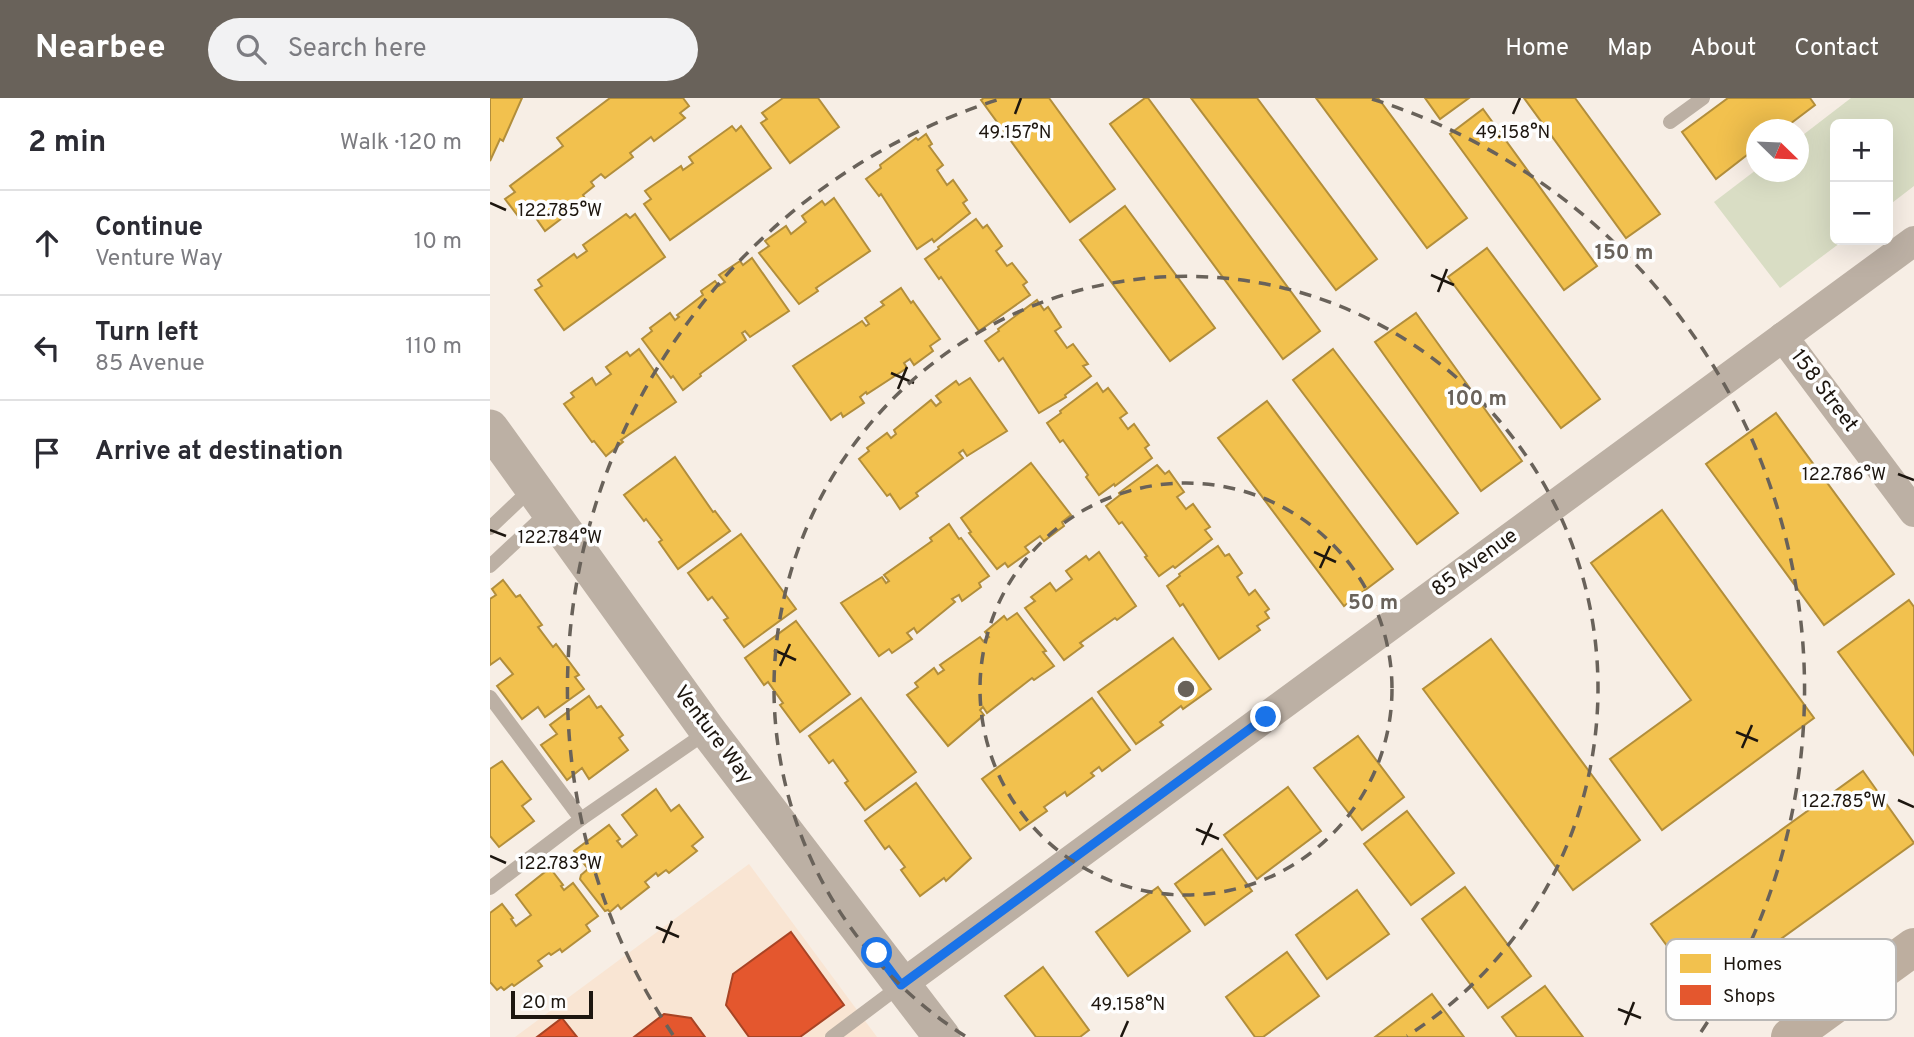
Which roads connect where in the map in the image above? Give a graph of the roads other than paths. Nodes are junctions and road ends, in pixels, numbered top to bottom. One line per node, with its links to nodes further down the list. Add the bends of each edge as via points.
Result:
1 (1703, 98): 2 (lane)
2 (1670, 122)
3 (1914, 241): 4 (street, 85 Avenue)
4 (1783, 337): 7 (street, 158 Street); 16 (street, 85 Avenue)
5 (490, 428): 6 (street, Venture Way)
6 (541, 499): 8 (lane); 9 (lane); 11 (street, Venture Way)
7 (1914, 512)
8 (490, 528)
9 (490, 566)
10 (490, 697): 12 (lane)
11 (708, 731): 12 (lane); 16 (street, Venture Way)
12 (581, 819): 13 (lane)
13 (490, 888)
14 (1914, 947): 15 (main road)
15 (1896, 960)
16 (901, 985): 18 (lane); 19 (street, Venture Way)
17 (1813, 1020): 20 (main road)
18 (832, 1037)
19 (942, 1037)
20 (1790, 1037)

